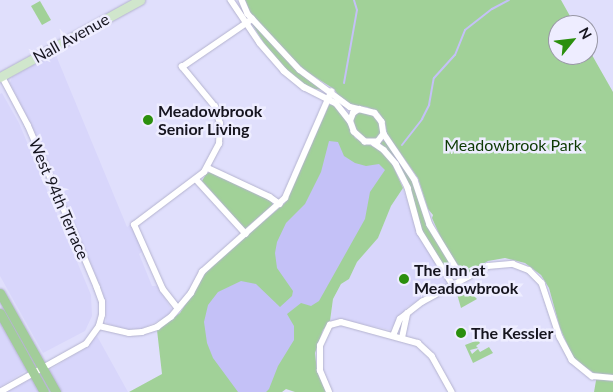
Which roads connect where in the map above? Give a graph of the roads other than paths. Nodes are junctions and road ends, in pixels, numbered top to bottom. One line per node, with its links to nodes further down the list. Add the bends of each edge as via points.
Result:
1 (140, 0): 6 (main road, Nall Avenue)
2 (231, 0): 5 (street)
3 (242, 0): 4 (street)
4 (252, 20): 5 (street); 7 (street, via 300,70)
5 (247, 24): 7 (street, via 292,79 304,87); 12 (street, via 182,67 215,107 219,119 221,137)
6 (1, 78): 22 (street, West 94th Terrace, via 28,126 96,288 102,307)
7 (330, 95): 8 (street); 9 (street); 14 (street, via 289,191)
8 (359, 109): 9 (street); 10 (street, via 376,113)
9 (350, 120): 11 (street, via 357,137)
10 (384, 134): 11 (street); 16 (street, via 415,180 434,233)
11 (374, 143): 17 (street, via 396,164 408,188 420,232)
12 (208, 168): 13 (street); 14 (street)
13 (196, 179): 15 (street); 19 (street, via 134,225 163,290)
14 (280, 204): 15 (street)
15 (246, 234): 19 (street, via 202,272)
16 (463, 279): 17 (street); 26 (street, via 501,263 529,270 544,288 558,331 572,360 592,376)
17 (453, 284): 21 (street)
18 (0, 293): 25 (main road)
19 (178, 309): 22 (street, via 156,327 142,332 128,334)
20 (0, 313): 25 (main road)
21 (406, 314): 23 (street, via 398,322); 24 (street)
22 (100, 326): 25 (street, via 86,344)
23 (393, 336): 24 (street); 30 (street, via 341,322 330,325 320,346 319,361)
24 (402, 338): 31 (street, via 430,353)
25 (38, 371): 27 (street); 28 (main road); 29 (main road)
26 (613, 378)
27 (0, 392)
28 (44, 392)
29 (56, 392)
30 (329, 392)
31 (452, 392)

